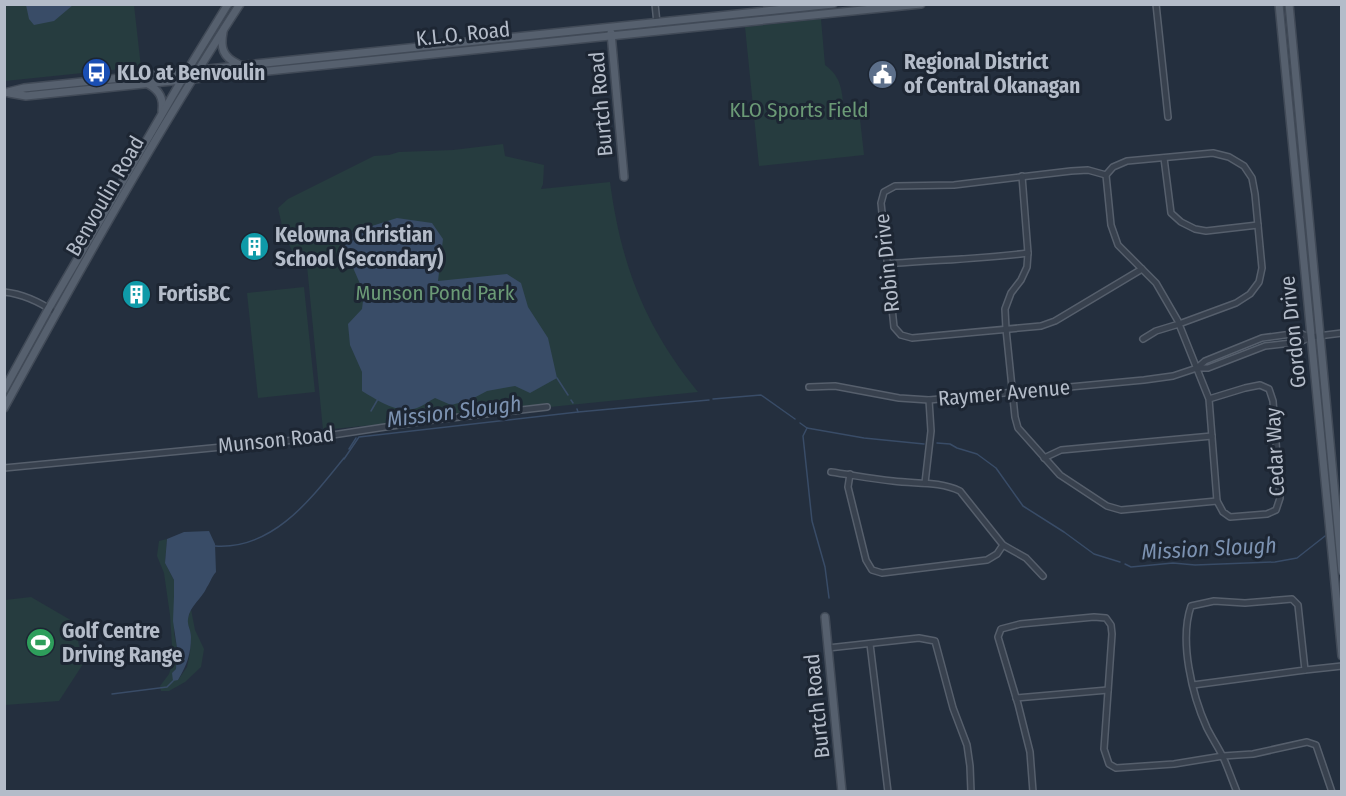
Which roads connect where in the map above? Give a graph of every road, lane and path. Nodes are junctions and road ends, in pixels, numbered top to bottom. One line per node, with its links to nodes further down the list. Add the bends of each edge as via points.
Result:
1 (228, 4): 15 (main road, Benvoulin Road)
2 (240, 4): 11 (main road, Benvoulin Road)
3 (655, 4): 9 (street)
4 (832, 4): 9 (main road, K.L.O. Road)
5 (921, 4): 12 (main road, K.L.O. Road)
6 (1156, 4): 21 (street)
7 (1279, 4): 37 (main road, Gordon Drive)
8 (1289, 4): 36 (main road, Gordon Drive)
9 (657, 23): 10 (main road, K.L.O. Road)
10 (611, 27): 12 (main road, Burtch Road); 13 (main road, K.L.O. Road)
11 (223, 30): 13 (main road, via 223,52); 14 (main road, Benvoulin Road)
12 (612, 36): 16 (main road, K.L.O. Road); 25 (main road, Burtch Road)
13 (240, 65): 14 (main road, K.L.O. Road)
14 (198, 70): 15 (main road, K.L.O. Road); 16 (main road, Benvoulin Road)
15 (186, 71): 17 (main road, Benvoulin Road); 19 (main road, K.L.O. Road)
16 (193, 78): 17 (main road, K.L.O. Road); 32 (main road, Benvoulin Road)
17 (183, 79): 18 (main road, K.L.O. Road); 20 (main road, Benvoulin Road)
18 (142, 84): 19 (main road, K.L.O. Road, via 26,96); 20 (main road, via 153,87 160,95)
19 (7, 93)
20 (161, 115): 31 (main road, Benvoulin Road)
21 (1168, 117)
22 (1164, 158): 23 (street, via 1127,161); 26 (street, via 1213,153 1244,166 1252,177); 26 (street, via 1171,213 1181,222 1206,231)
23 (1106, 175): 24 (street, Robin Drive, via 1088,170); 29 (street, via 1111,225 1118,245)
24 (1022, 176): 27 (street); 28 (street, Robin Drive, via 954,185 895,186 884,192 881,203)
25 (624, 177)
26 (1258, 225): 33 (street, via 1262,268 1259,282 1250,294)
27 (1028, 254): 28 (street); 34 (street, via 1027,267 1005,309)
28 (887, 264): 34 (street, Robin Drive, via 894,327 900,334 912,338)
29 (1142, 269): 33 (street, via 1156,283); 34 (street, Robin Drive, via 1055,321)
30 (4, 292): 31 (street, via 18,293)
31 (49, 308): 32 (street); 41 (main road, Benvoulin Road)
32 (56, 313): 46 (main road, Benvoulin Road)
33 (1179, 324): 38 (street); 39 (street)
34 (1006, 329): 42 (street)
35 (1341, 333): 36 (street, Raymer Avenue)
36 (1319, 336): 37 (street, Raymer Avenue); 55 (main road, Gordon Drive)
37 (1310, 337): 39 (street, Raymer Avenue, via 1299,333 1262,338 1205,361); 60 (main road, Gordon Drive)
38 (1143, 339)
39 (1197, 368): 42 (street, Raymer Avenue, via 1144,380); 43 (street)
40 (809, 387): 44 (street, Raymer Avenue, via 835,386)
41 (4, 390)
42 (1013, 392): 44 (street, Raymer Avenue); 48 (street, via 1018,428)
43 (1209, 399): 47 (street); 53 (street, Cedar Way, via 1260,385 1269,389 1273,401 1280,498 1276,510 1230,517 1222,512)
44 (929, 400): 52 (street, via 931,431)
45 (547, 407): 49 (street, Munson Road, via 306,438)
46 (4, 408)
47 (1212, 436): 48 (street, via 1061,450); 53 (street)
48 (1044, 458): 53 (street, via 1060,475 1107,506 1120,510)
49 (4, 468)
50 (831, 472): 51 (street)
51 (850, 474): 52 (street); 54 (street, via 848,487 872,570 882,573 987,560)
52 (926, 483): 54 (street, via 960,491)
53 (1217, 501)
54 (1002, 545): 56 (street, via 1026,558)
55 (1341, 571)
56 (1043, 576)
57 (825, 616): 59 (main road, Burtch Road)
58 (870, 644): 59 (street); 68 (street); 69 (street, via 919,638 935,641 967,745)
59 (828, 648): 67 (main road, Burtch Road)
60 (1341, 656)
61 (1341, 666): 62 (street)
62 (1305, 670): 63 (street); 63 (street, via 1298,605 1292,599 1214,601 1191,606 1188,614 1186,640)
63 (1193, 685): 66 (street, via 1207,729)
64 (1108, 690): 65 (street); 65 (street, via 1111,625 1106,618 1094,617 1001,629 998,637); 66 (street, via 1104,749 1109,764 1116,768)
65 (1016, 698): 70 (street, via 1030,752)
66 (1223, 756): 71 (street); 72 (street, via 1307,742 1316,745)
67 (842, 792)
68 (888, 792)
69 (971, 792)
70 (1033, 792)
71 (1237, 792)
72 (1332, 792)

